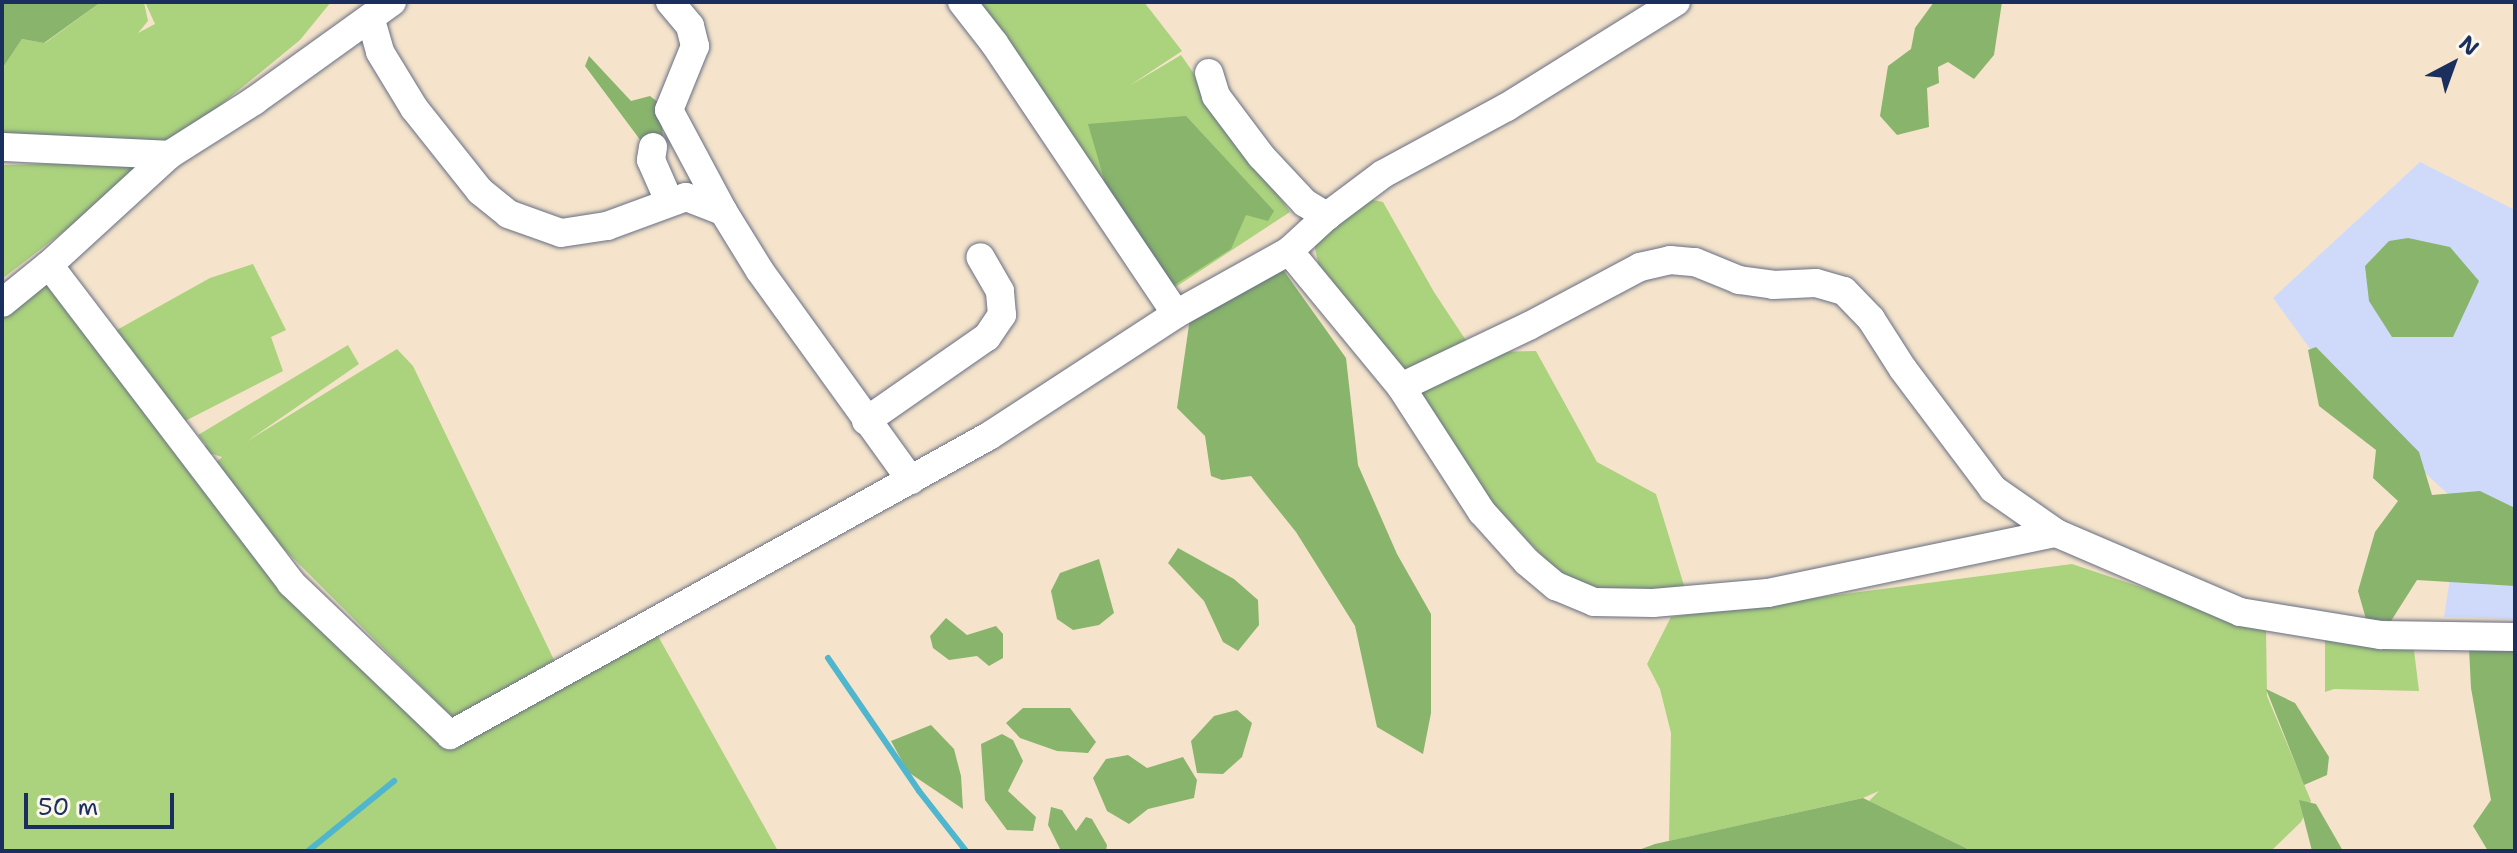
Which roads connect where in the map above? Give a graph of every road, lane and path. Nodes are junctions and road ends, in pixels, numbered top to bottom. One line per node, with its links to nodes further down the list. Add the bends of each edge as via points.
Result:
1 (670, 2): 10 (street, via 690,26 695,46 669,110)
2 (962, 2): 16 (street)
3 (1666, 4): 11 (street, via 1507,107 1383,174)
4 (382, 11): 8 (street); 9 (street, via 380,52 414,108 480,191 508,214 561,233 607,226)
5 (1209, 73): 11 (street, via 1216,96 1261,156 1305,203)
6 (2, 147): 8 (street)
7 (653, 147): 9 (street, via 651,160)
8 (169, 155): 14 (street)
9 (669, 201): 10 (street, via 699,199)
10 (723, 211): 18 (street)
11 (1327, 216): 12 (street)
12 (1289, 251): 16 (street); 17 (street)
13 (980, 257): 18 (street, via 1000,291 1002,315 987,337)
14 (49, 265): 15 (street); 19 (street, via 291,583 450,735)
15 (2, 303)
16 (1176, 314): 19 (street, via 1056,394)
17 (1401, 387): 20 (street, via 1482,512 1556,586 1594,602 1653,603 1768,593); 20 (street, via 1640,267 1670,260 1695,262 1739,280 1816,283 1844,291 1871,319 1993,489)
18 (866, 421): 19 (street)
19 (911, 480)
20 (2056, 533): 21 (street, via 2240,612 2381,635)
21 (2515, 637)

